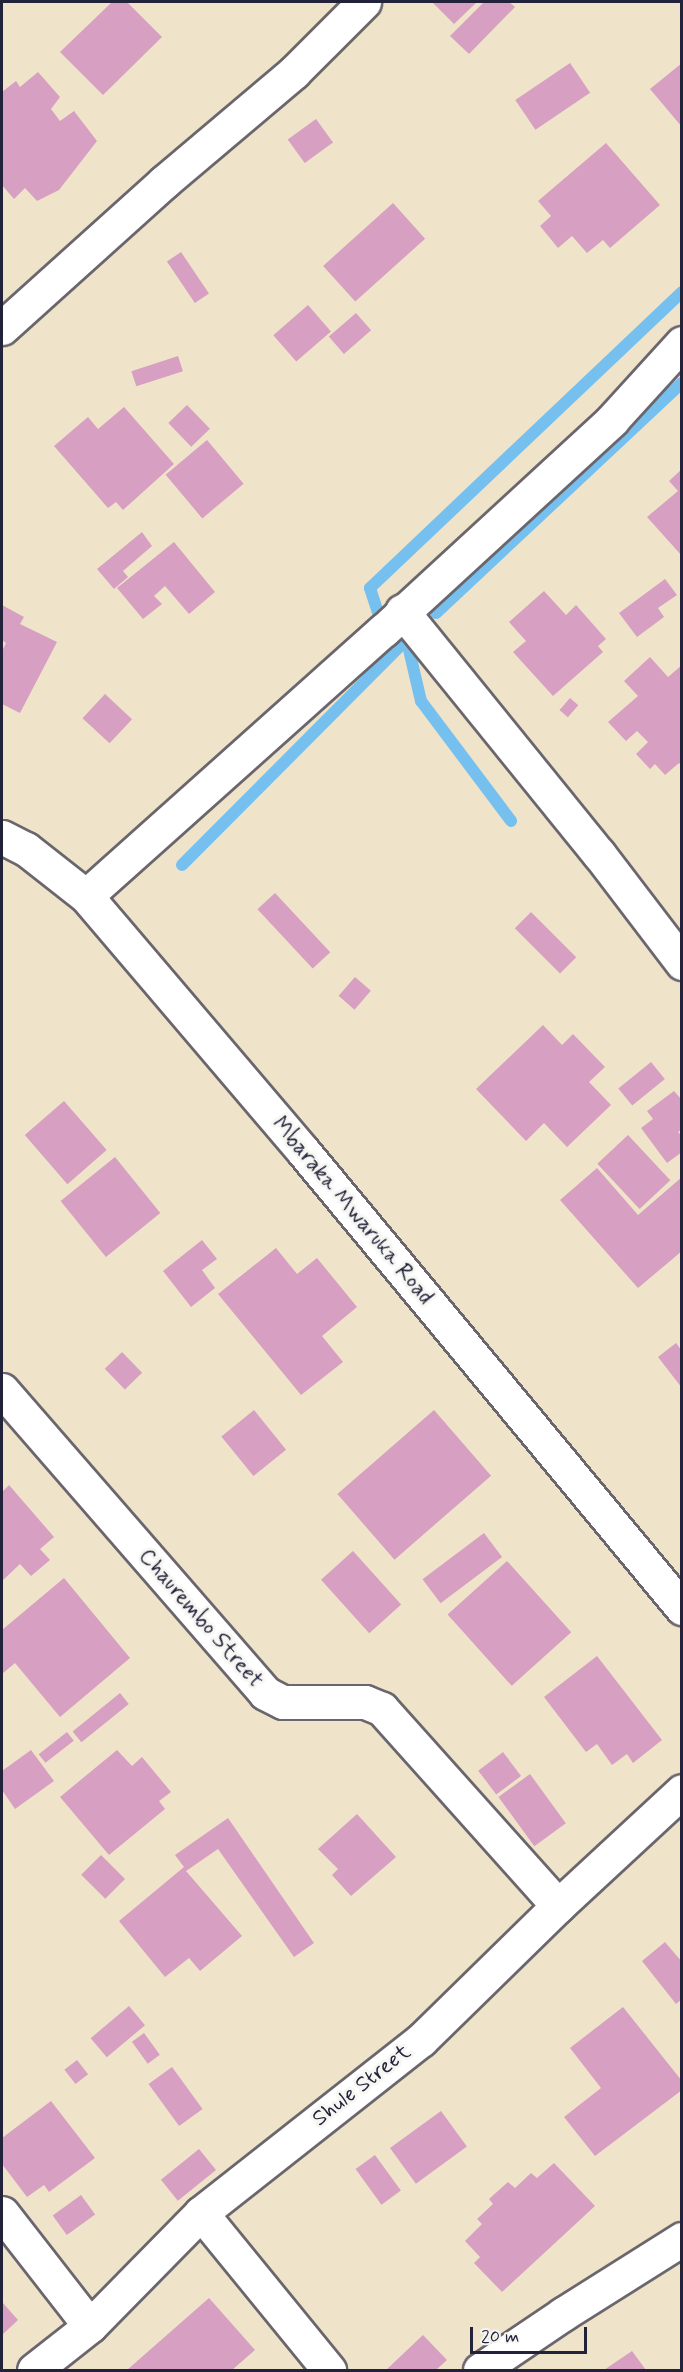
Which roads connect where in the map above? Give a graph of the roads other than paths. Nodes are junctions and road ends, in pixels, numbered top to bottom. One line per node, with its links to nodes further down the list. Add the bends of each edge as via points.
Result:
1 (364, 2): 2 (street, via 294,72)
2 (2, 328)
3 (681, 343): 4 (street, via 612,420)
4 (402, 611): 6 (street); 7 (street, via 599,854)
5 (2, 837): 6 (street, Mbaraka Mwaruka Road, via 26,849)
6 (86, 896): 9 (street, Mbaraka Mwaruka Road)
7 (681, 963)
8 (2, 1390): 11 (street, Chaurembo Street, via 265,1693 283,1702 365,1702 382,1709)
9 (681, 1608)
10 (681, 1791): 11 (street, Shule Street)
11 (558, 1906): 13 (street, Shule Street, via 421,2040)
12 (2, 2213): 15 (street)
13 (201, 2213): 15 (street, Shule Street); 17 (street)
14 (681, 2239): 18 (street)
15 (90, 2326): 16 (street, Shule Street)
16 (54, 2364)
17 (329, 2370)
18 (480, 2370)

